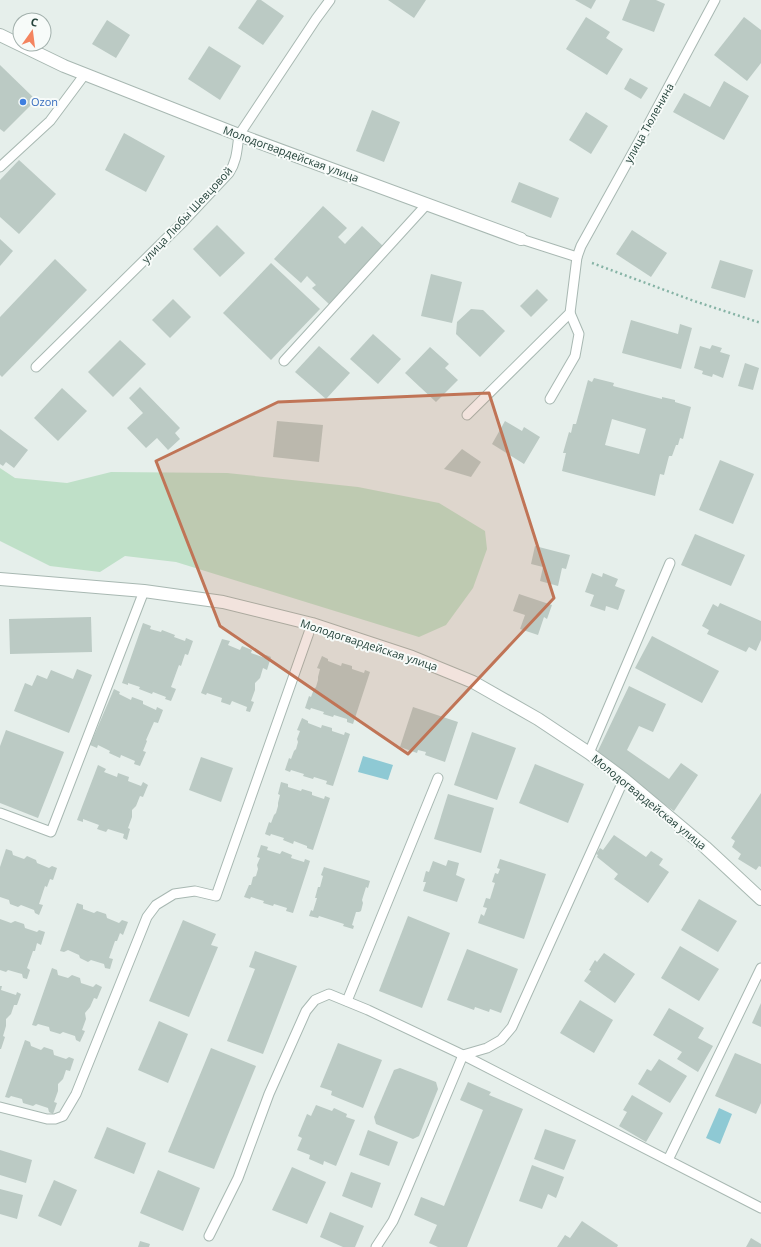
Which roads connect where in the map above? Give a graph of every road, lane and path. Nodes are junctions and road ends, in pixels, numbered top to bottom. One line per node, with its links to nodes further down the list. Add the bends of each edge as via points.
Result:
1 (330, 0): 5 (lane, улица Любы Шевцовой)
2 (715, 0): 9 (lane, улица Тюленина)
3 (0, 35): 4 (street, Молодогвардейская улица)
4 (85, 74): 5 (street, Молодогвардейская улица); 6 (lane, via 50,121)
5 (239, 135): 7 (street, Молодогвардейская улица); 13 (lane, улица Любы Шевцовой, via 236,159 229,173)
6 (0, 167)
7 (427, 204): 8 (street, Молодогвардейская улица); 12 (lane)
8 (521, 239): 9 (lane, Молодогвардейская улица)
9 (577, 257): 10 (lane); 11 (path)
10 (570, 313): 14 (lane, via 579,334 575,356); 15 (lane)
11 (761, 323)
12 (284, 361)
13 (36, 367)
14 (550, 399)
15 (467, 415)
16 (670, 563): 20 (lane)
17 (0, 579): 18 (street, Молодогвардейская улица)
18 (144, 591): 19 (street, Молодогвардейская улица, via 223,602); 23 (lane, via 51,832)
19 (312, 624): 20 (street, Молодогвардейская улица, via 412,657 473,682 538,718); 28 (lane, via 216,896 195,891 174,894 156,905 147,917 76,1094 63,1116 47,1119)
20 (589, 753): 22 (street, Молодогвардейская улица)
21 (438, 778): 26 (lane)
22 (624, 779): 24 (street, Молодогвардейская улица, via 705,847); 27 (lane, via 512,1027 501,1040 487,1048)
23 (0, 813)
24 (761, 900)
25 (761, 968): 29 (lane)
26 (346, 1002): 27 (lane); 31 (lane, via 329,994 315,1000 306,1011 269,1094 238,1178)
27 (463, 1055): 29 (lane); 32 (lane, via 404,1196)
28 (0, 1107)
29 (668, 1160): 30 (lane)
30 (761, 1208)
31 (209, 1236)
32 (376, 1247)

